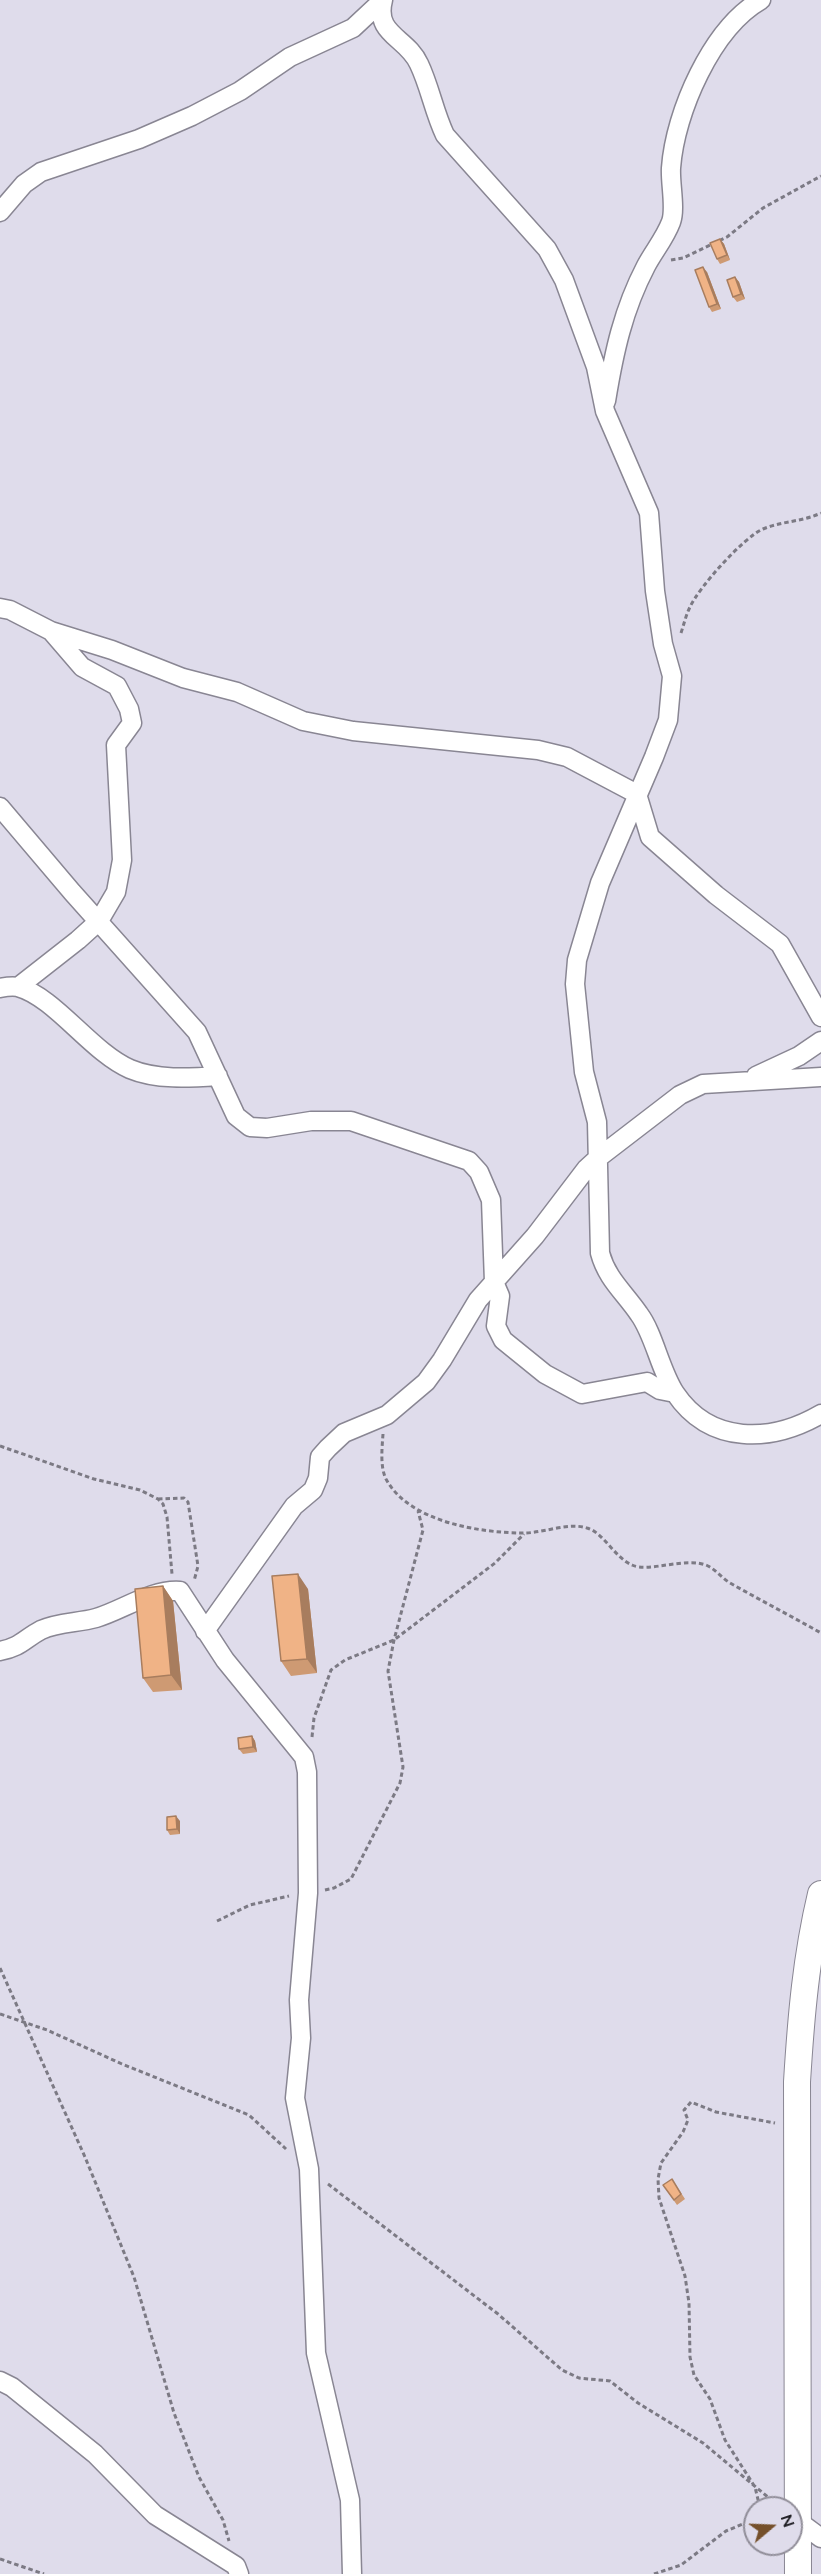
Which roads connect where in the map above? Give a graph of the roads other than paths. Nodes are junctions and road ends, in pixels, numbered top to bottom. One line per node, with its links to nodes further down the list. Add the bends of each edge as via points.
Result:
1 (383, 0): 3 (street, via 353,28 290,57 240,91 192,116 139,139 41,172 24,184); 4 (street, via 381,20 419,63 446,135 547,249 564,280 596,367)
2 (761, 0): 4 (street, via 731,24 703,67 681,119 671,166 672,217 626,310 616,341)
3 (0, 212)
4 (604, 411): 7 (street, via 649,513 655,591 672,676 668,720)
5 (0, 608): 6 (street)
6 (51, 631): 7 (street, via 183,678 237,692 303,721 353,731 538,750 567,757); 9 (street, via 82,667 117,686 132,723 116,745 122,860 116,892)
7 (637, 794): 11 (street, via 650,837 780,944); 16 (street, via 600,883 577,960 574,984 584,1071 597,1122)
8 (0, 807): 9 (street)
9 (99, 921): 10 (street); 13 (street, via 197,1032)
10 (9, 987): 13 (street, via 46,1002 92,1044 127,1068 145,1075)
11 (820, 1012)
12 (821, 1041): 15 (street, via 799,1056)
13 (218, 1077): 17 (street, via 236,1116 250,1126 351,1121 469,1161 479,1172 491,1200)
14 (821, 1077): 15 (street)
15 (746, 1080): 16 (street, via 703,1084 680,1095)
16 (598, 1158): 17 (street); 18 (street, via 600,1253 604,1268 640,1314)
17 (494, 1282): 18 (street, via 500,1296 496,1326 503,1340 544,1374 582,1394 647,1382); 20 (street, via 478,1300 426,1382 387,1415 344,1433 320,1457 313,1490 294,1506)
18 (675, 1393): 19 (street, via 695,1414 730,1434 757,1435 807,1423)
19 (821, 1414)
20 (205, 1631): 21 (street, via 179,1592 147,1597 94,1618 59,1624 41,1630 17,1648); 29 (street, via 304,1757 307,1772 308,1893 295,2098 309,2169 316,2353 350,2500)
21 (0, 1651)
22 (821, 1894): 24 (street, via 801,2006)
23 (0, 2381): 28 (street, via 81,2441 155,2515)
24 (789, 2496)
25 (803, 2524): 26 (street)
26 (821, 2538)
27 (795, 2556): 30 (street)
28 (238, 2570)
29 (352, 2574)
30 (798, 2574)

